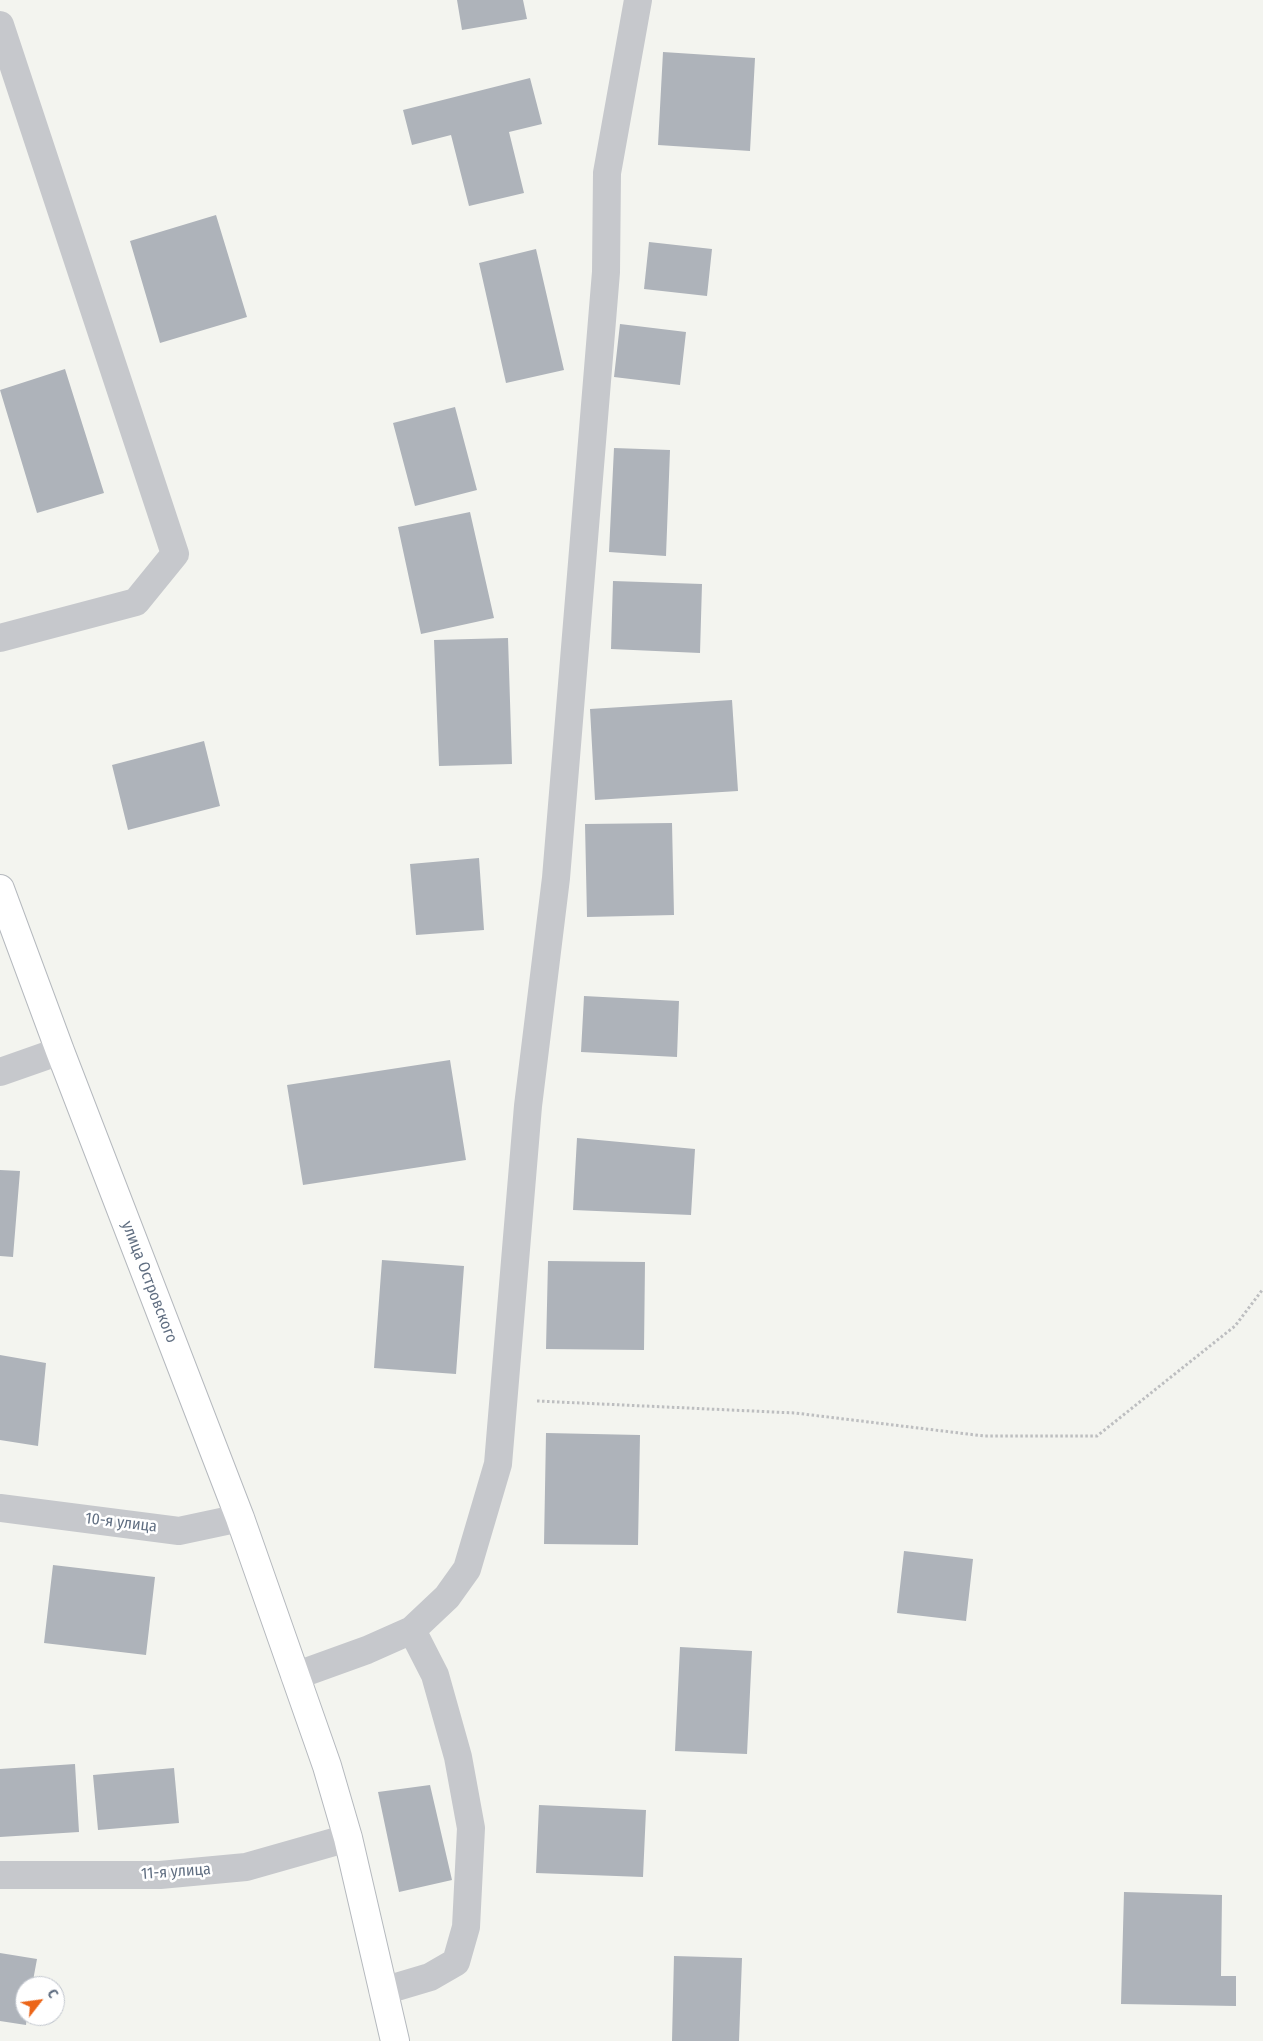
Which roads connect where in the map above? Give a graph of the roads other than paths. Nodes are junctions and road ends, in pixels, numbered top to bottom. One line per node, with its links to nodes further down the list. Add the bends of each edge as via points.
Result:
1 (638, 0): 9 (street, via 606,173 606,272 556,868 528,1106 498,1464 467,1569 447,1597)
2 (0, 25): 3 (street, via 175,554 136,602)
3 (0, 638)
4 (0, 889): 5 (street, улица Островского)
5 (60, 1051): 6 (street); 8 (street, улица Островского)
6 (0, 1072)
7 (0, 1508): 8 (street, 10-я улица, via 178,1531)
8 (240, 1518): 10 (street, улица Островского)
9 (412, 1630): 10 (street); 13 (street, via 435,1675 458,1757 471,1828 466,1927 456,1962 430,1977)
10 (295, 1676): 11 (street, улица Островского)
11 (348, 1838): 12 (street, 11-я улица, via 246,1867 160,1874); 13 (street, улица Островского)
12 (0, 1875)
13 (382, 1991): 14 (street, улица Островского)
14 (395, 2041)

